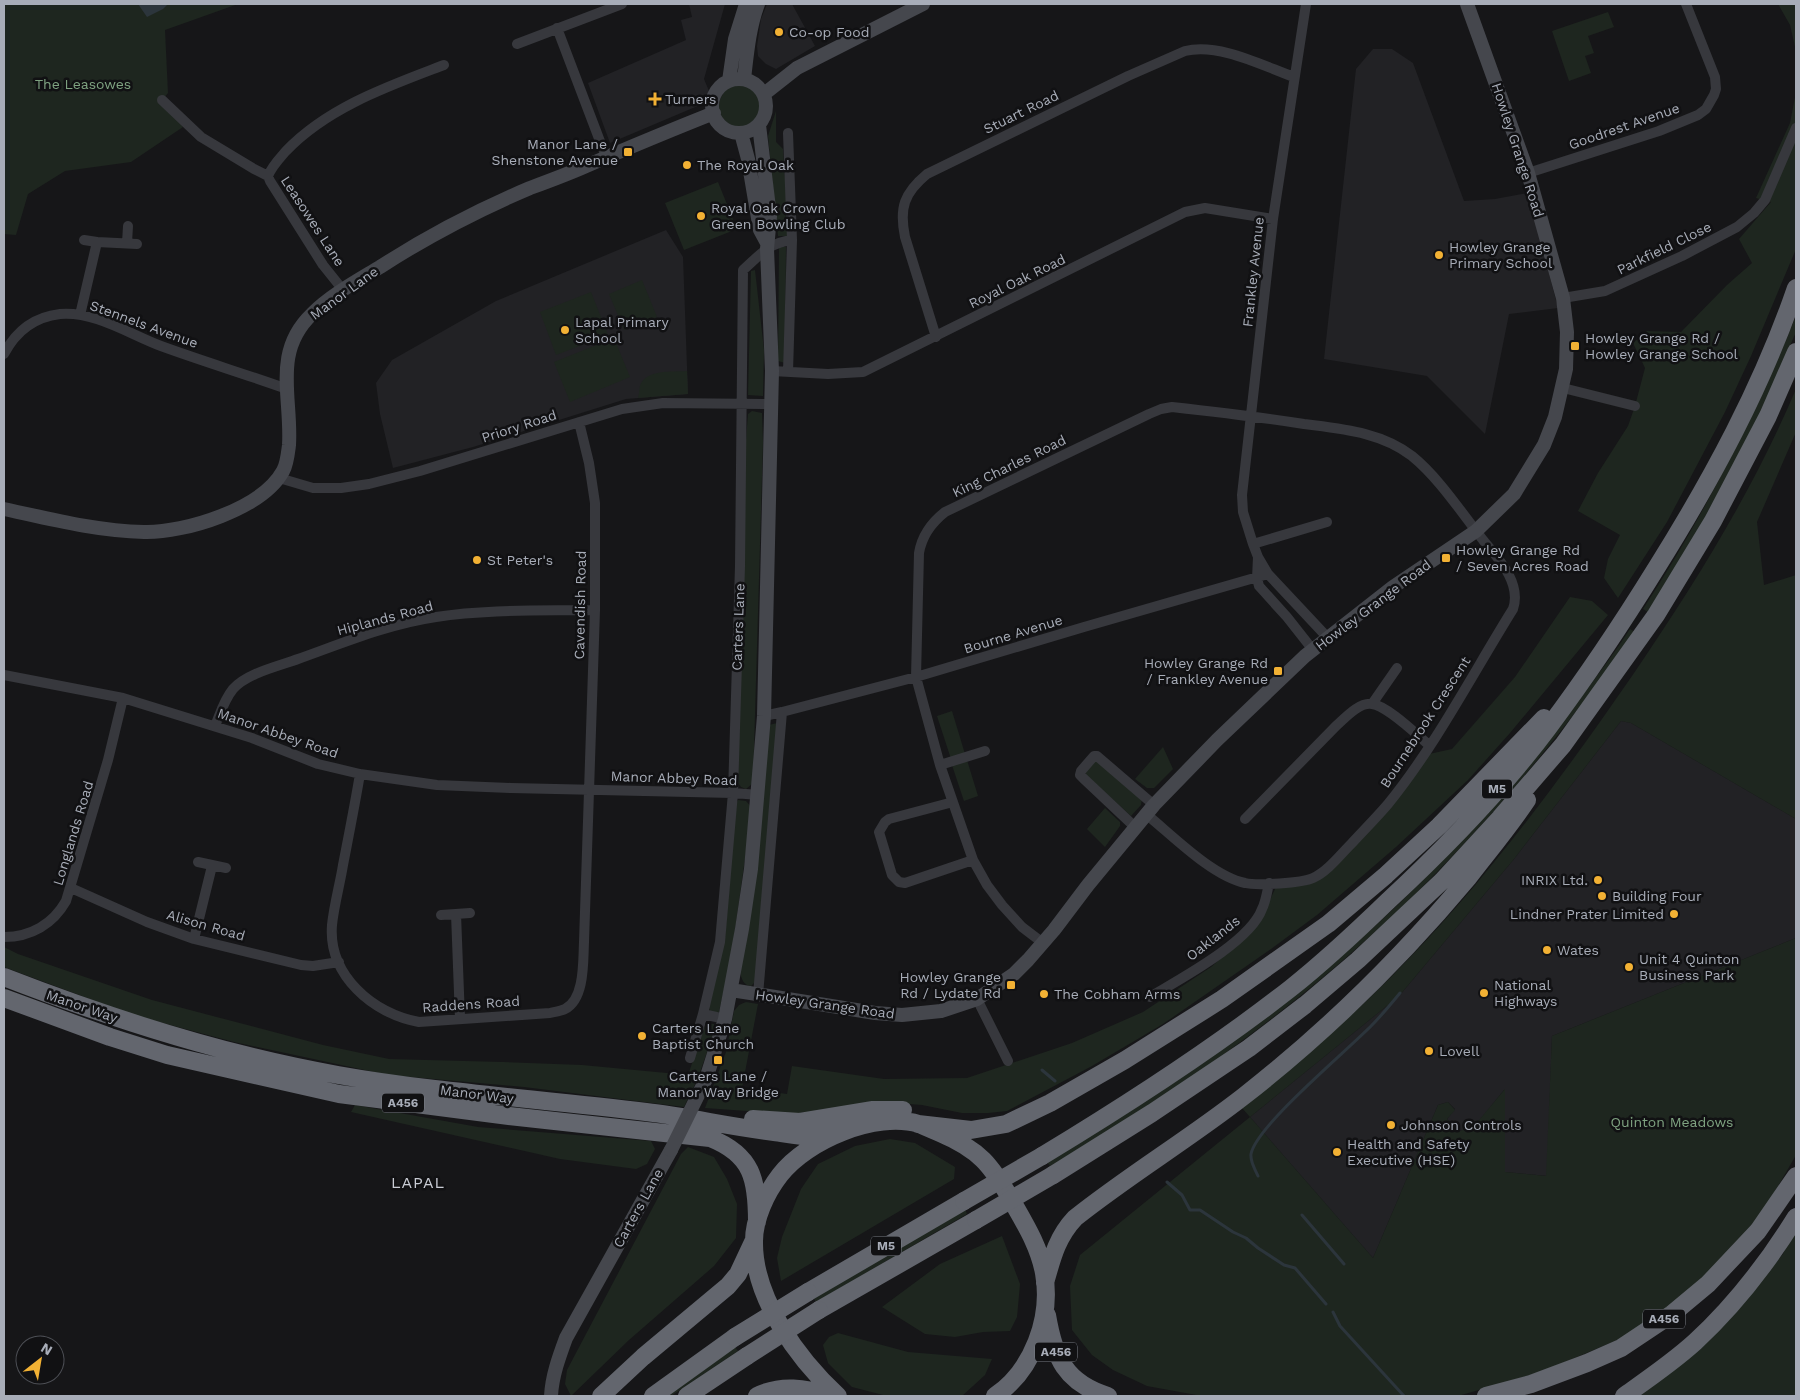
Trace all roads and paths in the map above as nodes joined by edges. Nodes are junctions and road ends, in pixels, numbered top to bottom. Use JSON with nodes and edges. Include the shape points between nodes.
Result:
{"nodes":[{"id":1,"x":622,"y":4,"type":"edge"},
{"id":2,"x":746,"y":4,"type":"edge"},
{"id":3,"x":758,"y":4,"type":"edge"},
{"id":4,"x":923,"y":4,"type":"edge"},
{"id":5,"x":1306,"y":4,"type":"edge"},
{"id":6,"x":1467,"y":4,"type":"edge"},
{"id":7,"x":1686,"y":4,"type":"edge"},
{"id":8,"x":557,"y":28,"type":"junction"},
{"id":9,"x":517,"y":44,"type":"dead end"},
{"id":10,"x":444,"y":65,"type":"dead end"},
{"id":11,"x":1294,"y":77,"type":"junction"},
{"id":12,"x":744,"y":79,"type":"junction"},
{"id":13,"x":729,"y":81,"type":"junction"},
{"id":14,"x":764,"y":94,"type":"junction"},
{"id":15,"x":162,"y":100,"type":"dead end"},
{"id":16,"x":714,"y":114,"type":"junction"},
{"id":17,"x":759,"y":125,"type":"junction"},
{"id":18,"x":1796,"y":128,"type":"edge"},
{"id":19,"x":741,"y":133,"type":"junction"},
{"id":20,"x":785,"y":138,"type":"dead end"},
{"id":21,"x":606,"y":157,"type":"junction"},
{"id":22,"x":1528,"y":173,"type":"junction"},
{"id":23,"x":268,"y":176,"type":"junction"},
{"id":24,"x":1273,"y":219,"type":"junction"},
{"id":25,"x":128,"y":226,"type":"dead end"},
{"id":26,"x":84,"y":240,"type":"dead end"},
{"id":27,"x":792,"y":240,"type":"junction"},
{"id":28,"x":98,"y":242,"type":"junction"},
{"id":29,"x":767,"y":246,"type":"junction"},
{"id":30,"x":1796,"y":288,"type":"edge"},
{"id":31,"x":342,"y":290,"type":"junction"},
{"id":32,"x":1564,"y":298,"type":"junction"},
{"id":33,"x":80,"y":315,"type":"junction"},
{"id":34,"x":936,"y":336,"type":"junction"},
{"id":35,"x":1796,"y":352,"type":"edge"},
{"id":36,"x":4,"y":354,"type":"edge"},
{"id":37,"x":772,"y":371,"type":"junction"},
{"id":38,"x":788,"y":372,"type":"junction"},
{"id":39,"x":1563,"y":388,"type":"junction"},
{"id":40,"x":287,"y":389,"type":"junction"},
{"id":41,"x":743,"y":403,"type":"junction"},
{"id":42,"x":772,"y":404,"type":"junction"},
{"id":43,"x":1635,"y":406,"type":"dead end"},
{"id":44,"x":1252,"y":415,"type":"junction"},
{"id":45,"x":580,"y":422,"type":"junction"},
{"id":46,"x":279,"y":478,"type":"junction"},
{"id":47,"x":4,"y":509,"type":"edge"},
{"id":48,"x":1327,"y":522,"type":"dead end"},
{"id":49,"x":1476,"y":531,"type":"junction"},
{"id":50,"x":1253,"y":544,"type":"junction"},
{"id":51,"x":1258,"y":557,"type":"junction"},
{"id":52,"x":1268,"y":574,"type":"junction"},
{"id":53,"x":1257,"y":578,"type":"junction"},
{"id":54,"x":595,"y":610,"type":"junction"},
{"id":55,"x":1328,"y":638,"type":"junction"},
{"id":56,"x":1313,"y":650,"type":"junction"},
{"id":57,"x":1397,"y":668,"type":"dead end"},
{"id":58,"x":1588,"y":672,"type":"junction"},
{"id":59,"x":4,"y":675,"type":"edge"},
{"id":60,"x":916,"y":677,"type":"junction"},
{"id":61,"x":123,"y":698,"type":"junction"},
{"id":62,"x":1372,"y":704,"type":"junction"},
{"id":63,"x":782,"y":712,"type":"junction"},
{"id":64,"x":764,"y":716,"type":"junction"},
{"id":65,"x":215,"y":726,"type":"junction"},
{"id":66,"x":1429,"y":745,"type":"junction"},
{"id":67,"x":1563,"y":745,"type":"junction"},
{"id":68,"x":985,"y":752,"type":"dead end"},
{"id":69,"x":940,"y":765,"type":"junction"},
{"id":70,"x":360,"y":774,"type":"junction"},
{"id":71,"x":589,"y":790,"type":"junction"},
{"id":72,"x":733,"y":793,"type":"junction"},
{"id":73,"x":759,"y":796,"type":"junction"},
{"id":74,"x":953,"y":802,"type":"junction"},
{"id":75,"x":1150,"y":809,"type":"junction"},
{"id":76,"x":1245,"y":819,"type":"dead end"},
{"id":77,"x":1135,"y":826,"type":"junction"},
{"id":78,"x":973,"y":860,"type":"junction"},
{"id":79,"x":198,"y":862,"type":"dead end"},
{"id":80,"x":212,"y":866,"type":"junction"},
{"id":81,"x":226,"y":868,"type":"dead end"},
{"id":82,"x":1269,"y":883,"type":"junction"},
{"id":83,"x":71,"y":888,"type":"junction"},
{"id":84,"x":470,"y":913,"type":"dead end"},
{"id":85,"x":441,"y":914,"type":"dead end"},
{"id":86,"x":456,"y":914,"type":"junction"},
{"id":87,"x":4,"y":937,"type":"edge"},
{"id":88,"x":194,"y":939,"type":"junction"},
{"id":89,"x":1043,"y":943,"type":"junction"},
{"id":90,"x":338,"y":962,"type":"junction"},
{"id":91,"x":4,"y":977,"type":"edge"},
{"id":92,"x":731,"y":990,"type":"junction"},
{"id":93,"x":758,"y":995,"type":"junction"},
{"id":94,"x":1150,"y":997,"type":"dead end"},
{"id":95,"x":4,"y":998,"type":"edge"},
{"id":96,"x":977,"y":999,"type":"junction"},
{"id":97,"x":704,"y":1014,"type":"junction"},
{"id":98,"x":460,"y":1019,"type":"junction"},
{"id":99,"x":725,"y":1020,"type":"junction"},
{"id":100,"x":690,"y":1058,"type":"dead end"},
{"id":101,"x":1008,"y":1060,"type":"dead end"},
{"id":102,"x":648,"y":1112,"type":"junction"},
{"id":103,"x":918,"y":1124,"type":"junction"},
{"id":104,"x":984,"y":1127,"type":"junction"},
{"id":105,"x":842,"y":1132,"type":"junction"},
{"id":106,"x":1796,"y":1176,"type":"edge"},
{"id":107,"x":1796,"y":1217,"type":"edge"},
{"id":108,"x":755,"y":1231,"type":"junction"},
{"id":109,"x":1045,"y":1283,"type":"junction"},
{"id":110,"x":1046,"y":1308,"type":"junction"},
{"id":111,"x":551,"y":1396,"type":"edge"},
{"id":112,"x":601,"y":1396,"type":"edge"},
{"id":113,"x":653,"y":1396,"type":"edge"},
{"id":114,"x":687,"y":1396,"type":"edge"},
{"id":115,"x":757,"y":1396,"type":"edge"},
{"id":116,"x":830,"y":1396,"type":"edge"},
{"id":117,"x":838,"y":1396,"type":"edge"},
{"id":118,"x":995,"y":1396,"type":"edge"},
{"id":119,"x":1108,"y":1396,"type":"edge"},
{"id":120,"x":1486,"y":1396,"type":"edge"},
{"id":121,"x":1624,"y":1396,"type":"edge"}],
"edges":[{"from":1,"to":8,"type":"street"},
{"from":2,"to":13,"type":"street","via":[[735,39]]},
{"from":3,"to":12,"type":"street","via":[[748,42]]},
{"from":4,"to":14,"type":"street","via":[[797,68]]},
{"from":5,"to":11,"type":"street","name":"Frankley Avenue"},
{"from":6,"to":22,"type":"street","name":"Howley Grange Road"},
{"from":7,"to":22,"type":"street","name":"Goodrest Avenue","via":[[1715,77],[1716,88],[1706,109],[1659,131]]},
{"from":8,"to":9,"type":"street"},
{"from":8,"to":21,"type":"street"},
{"from":10,"to":23,"type":"street","via":[[331,114],[293,143]]},
{"from":11,"to":24,"type":"street","name":"Frankley Avenue"},
{"from":11,"to":34,"type":"street","name":"Stuart Road","via":[[1220,51],[1184,51],[927,174],[908,196],[902,224]]},
{"from":12,"to":13,"type":"street"},
{"from":12,"to":14,"type":"street","via":[[754,83]]},
{"from":13,"to":16,"type":"street","via":[[715,94],[712,102]]},
{"from":14,"to":17,"type":"street","via":[[766,110]]},
{"from":15,"to":23,"type":"street","name":"Leasowes Lane","via":[[200,137]]},
{"from":16,"to":19,"type":"street","via":[[724,128]]},
{"from":16,"to":21,"type":"street","name":"Manor Lane"},
{"from":17,"to":19,"type":"street"},
{"from":17,"to":29,"type":"street","name":"Carters Lane","via":[[770,216]]},
{"from":18,"to":32,"type":"street","name":"Parkfield Close","via":[[1765,200],[1737,227],[1605,291]]},
{"from":19,"to":29,"type":"street","name":"Carters Lane","via":[[760,230]]},
{"from":20,"to":27,"type":"street"},
{"from":21,"to":31,"type":"street","name":"Manor Lane","via":[[458,222]]},
{"from":22,"to":32,"type":"street","name":"Howley Grange Road"},
{"from":23,"to":31,"type":"street","name":"Leasowes Lane"},
{"from":24,"to":34,"type":"street","name":"Royal Oak Road","via":[[1205,208],[1185,212]]},
{"from":24,"to":44,"type":"street","name":"Frankley Avenue"},
{"from":25,"to":28,"type":"street","via":[[132,244]]},
{"from":26,"to":28,"type":"street"},
{"from":27,"to":29,"type":"street"},
{"from":27,"to":38,"type":"street"},
{"from":28,"to":33,"type":"street"},
{"from":29,"to":37,"type":"street","name":"Carters Lane"},
{"from":29,"to":41,"type":"street","name":"Carters Lane","via":[[744,270]]},
{"from":30,"to":58,"type":"highway","number":"M5","via":[[1744,415],[1697,502]]},
{"from":31,"to":40,"type":"street","name":"Manor Lane","via":[[311,314],[292,340]]},
{"from":32,"to":39,"type":"street","name":"Howley Grange Road","via":[[1567,354]]},
{"from":33,"to":36,"type":"street","name":"Stennels Avenue","via":[[61,314],[34,320],[10,342]]},
{"from":33,"to":40,"type":"street","name":"Stennels Avenue"},
{"from":34,"to":38,"type":"street","name":"Royal Oak Road","via":[[863,372]]},
{"from":35,"to":67,"type":"highway","number":"M5","via":[[1768,416],[1713,521],[1656,615]]},
{"from":37,"to":38,"type":"street","name":"Royal Oak Road"},
{"from":37,"to":42,"type":"street","name":"Carters Lane"},
{"from":39,"to":43,"type":"street"},
{"from":39,"to":49,"type":"street","name":"Howley Grange Road","via":[[1544,445],[1525,479],[1504,505]]},
{"from":40,"to":46,"type":"street","name":"Manor Lane","via":[[289,444],[286,464]]},
{"from":41,"to":42,"type":"street","name":"Priory Road"},
{"from":41,"to":45,"type":"street","name":"Priory Road","via":[[662,403]]},
{"from":41,"to":72,"type":"street","name":"Carters Lane"},
{"from":42,"to":64,"type":"street","name":"Carters Lane"},
{"from":44,"to":49,"type":"street","name":"King Charles Road","via":[[1367,433],[1388,442],[1426,469]]},
{"from":44,"to":50,"type":"street","name":"Frankley Avenue","via":[[1242,494],[1243,512]]},
{"from":44,"to":60,"type":"street","name":"King Charles Road","via":[[1172,407],[1161,409],[946,512],[923,539],[919,553]]},
{"from":45,"to":46,"type":"street","name":"Priory Road","via":[[369,484],[314,488]]},
{"from":45,"to":54,"type":"street","name":"Cavendish Road","via":[[595,503]]},
{"from":46,"to":47,"type":"street","name":"Manor Lane","via":[[244,506],[198,523],[165,530],[108,529]]},
{"from":48,"to":50,"type":"street"},
{"from":49,"to":55,"type":"street","name":"Howley Grange Road","via":[[1393,587]]},
{"from":49,"to":66,"type":"street","name":"Bournebrook Crescent","via":[[1512,580],[1516,601]]},
{"from":50,"to":51,"type":"street","name":"Frankley Avenue"},
{"from":51,"to":52,"type":"street","name":"Frankley Avenue"},
{"from":51,"to":53,"type":"street","name":"Frankley Avenue"},
{"from":52,"to":53,"type":"street","name":"Bourne Avenue"},
{"from":52,"to":55,"type":"street","name":"Frankley Avenue"},
{"from":53,"to":56,"type":"street","via":[[1259,586]]},
{"from":53,"to":60,"type":"street","name":"Bourne Avenue"},
{"from":54,"to":65,"type":"street","name":"Hiplands Road","via":[[476,612],[434,617],[369,634],[260,672],[241,683],[233,689]]},
{"from":54,"to":71,"type":"street","name":"Cavendish Road"},
{"from":55,"to":56,"type":"street","name":"Howley Grange Road"},
{"from":56,"to":75,"type":"street","name":"Howley Grange Road","via":[[1217,740]]},
{"from":57,"to":62,"type":"street"},
{"from":58,"to":104,"type":"highway","via":[[1439,826],[1328,924],[1222,999],[1125,1060],[1024,1116],[1006,1124]]},
{"from":58,"to":113,"type":"highway","number":"M5","bridge":true,"via":[[1510,775],[1430,862],[1292,987],[1141,1096],[808,1292],[735,1337]]},
{"from":59,"to":61,"type":"street","name":"Manor Abbey Road"},
{"from":60,"to":63,"type":"street","name":"Bourne Avenue"},
{"from":60,"to":69,"type":"street","name":"King Charles Road"},
{"from":61,"to":65,"type":"street","name":"Manor Abbey Road"},
{"from":61,"to":83,"type":"street","name":"Longlands Road"},
{"from":62,"to":66,"type":"street","via":[[1402,721]]},
{"from":62,"to":76,"type":"street","via":[[1349,714]]},
{"from":63,"to":64,"type":"street","name":"Bourne Avenue"},
{"from":63,"to":93,"type":"street"},
{"from":64,"to":73,"type":"street","name":"Carters Lane"},
{"from":65,"to":70,"type":"street","name":"Manor Abbey Road","via":[[318,764]]},
{"from":66,"to":82,"type":"street","name":"Bournebrook Crescent","via":[[1388,804],[1330,865],[1306,881]]},
{"from":67,"to":109,"type":"highway","via":[[1497,842],[1396,958],[1320,1032],[1244,1096],[1075,1218],[1054,1250]]},
{"from":67,"to":114,"type":"highway","number":"M5","bridge":true,"via":[[1442,881],[1313,999],[1249,1048],[1053,1175],[819,1310]]},
{"from":68,"to":69,"type":"street"},
{"from":69,"to":74,"type":"street","name":"King Charles Road"},
{"from":70,"to":71,"type":"street","name":"Manor Abbey Road","via":[[437,785]]},
{"from":70,"to":90,"type":"street","name":"Raddens Road","via":[[332,926]]},
{"from":71,"to":72,"type":"street","name":"Manor Abbey Road"},
{"from":71,"to":98,"type":"street","name":"Raddens Road","via":[[582,980],[573,1003],[565,1010],[550,1013]]},
{"from":72,"to":73,"type":"street","name":"Manor Abbey Road"},
{"from":72,"to":97,"type":"street","name":"Carters Lane","via":[[720,942]]},
{"from":73,"to":92,"type":"street","name":"Carters Lane","via":[[751,869]]},
{"from":74,"to":78,"type":"street","name":"King Charles Road"},
{"from":74,"to":78,"type":"street","via":[[884,822],[879,832],[892,875],[905,883]]},
{"from":75,"to":77,"type":"street","name":"Howley Grange Road"},
{"from":75,"to":77,"type":"street","via":[[1098,756],[1094,756],[1080,774]]},
{"from":75,"to":82,"type":"street","name":"Bournebrook Crescent","via":[[1208,865],[1245,883]]},
{"from":77,"to":89,"type":"street","name":"Howley Grange Road"},
{"from":78,"to":89,"type":"street","name":"King Charles Road","via":[[1002,905]]},
{"from":79,"to":80,"type":"street"},
{"from":80,"to":81,"type":"street"},
{"from":80,"to":88,"type":"street"},
{"from":82,"to":94,"type":"street","name":"Oaklands","via":[[1262,910],[1254,923],[1212,960]]},
{"from":83,"to":87,"type":"street","name":"Longlands Road","via":[[61,909],[45,925],[25,934]]},
{"from":83,"to":88,"type":"street","name":"Alison Road"},
{"from":84,"to":86,"type":"street"},
{"from":85,"to":86,"type":"street"},
{"from":86,"to":98,"type":"street"},
{"from":88,"to":90,"type":"street","name":"Alison Road","via":[[313,966]]},
{"from":89,"to":96,"type":"street","name":"Howley Grange Road","via":[[1014,974]]},
{"from":90,"to":98,"type":"street","name":"Raddens Road","via":[[356,989],[372,1002],[407,1020]]},
{"from":91,"to":102,"type":"highway","name":"Manor Way","number":"A456","via":[[174,1037],[337,1075]]},
{"from":92,"to":93,"type":"street","name":"Howley Grange Road"},
{"from":92,"to":99,"type":"street","name":"Carters Lane"},
{"from":93,"to":96,"type":"street","name":"Howley Grange Road","via":[[875,1014],[902,1015],[940,1011]]},
{"from":95,"to":108,"type":"highway","name":"Manor Way","number":"A456","via":[[167,1055],[339,1094],[710,1138],[730,1148],[746,1163],[754,1178],[757,1195]]},
{"from":96,"to":101,"type":"street"},
{"from":97,"to":99,"type":"street"},
{"from":97,"to":100,"type":"street","name":"Carters Lane"},
{"from":99,"to":111,"type":"street","name":"Carters Lane","bridge":true,"via":[[706,1079],[671,1150],[570,1330],[559,1357]]},
{"from":102,"to":104,"type":"highway","via":[[800,1122],[888,1109],[909,1110]]},
{"from":102,"to":105,"type":"highway","name":"Manor Way","number":"A456","via":[[803,1136]]},
{"from":103,"to":104,"type":"highway","via":[[961,1130]]},
{"from":103,"to":105,"type":"highway","via":[[880,1122]]},
{"from":103,"to":109,"type":"highway","via":[[969,1146],[987,1162],[1034,1241]]},
{"from":105,"to":108,"type":"highway","via":[[799,1157],[781,1174],[771,1188]]},
{"from":106,"to":120,"type":"highway","number":"A456","via":[[1758,1231],[1708,1284],[1672,1314],[1612,1352],[1531,1384]]},
{"from":107,"to":121,"type":"highway","number":"A456","via":[[1778,1247],[1708,1329],[1652,1377]]},
{"from":108,"to":112,"type":"highway","via":[[738,1274],[728,1286]]},
{"from":108,"to":117,"type":"highway","name":"Manor Way","via":[[754,1258],[763,1292],[800,1356]]},
{"from":109,"to":110,"type":"highway"},
{"from":110,"to":118,"type":"highway","via":[[1028,1358],[1010,1384]]},
{"from":110,"to":119,"type":"highway","number":"A456","via":[[1051,1341],[1062,1366],[1076,1381]]},
{"from":115,"to":116,"type":"highway","via":[[767,1391],[799,1388]]}]}
